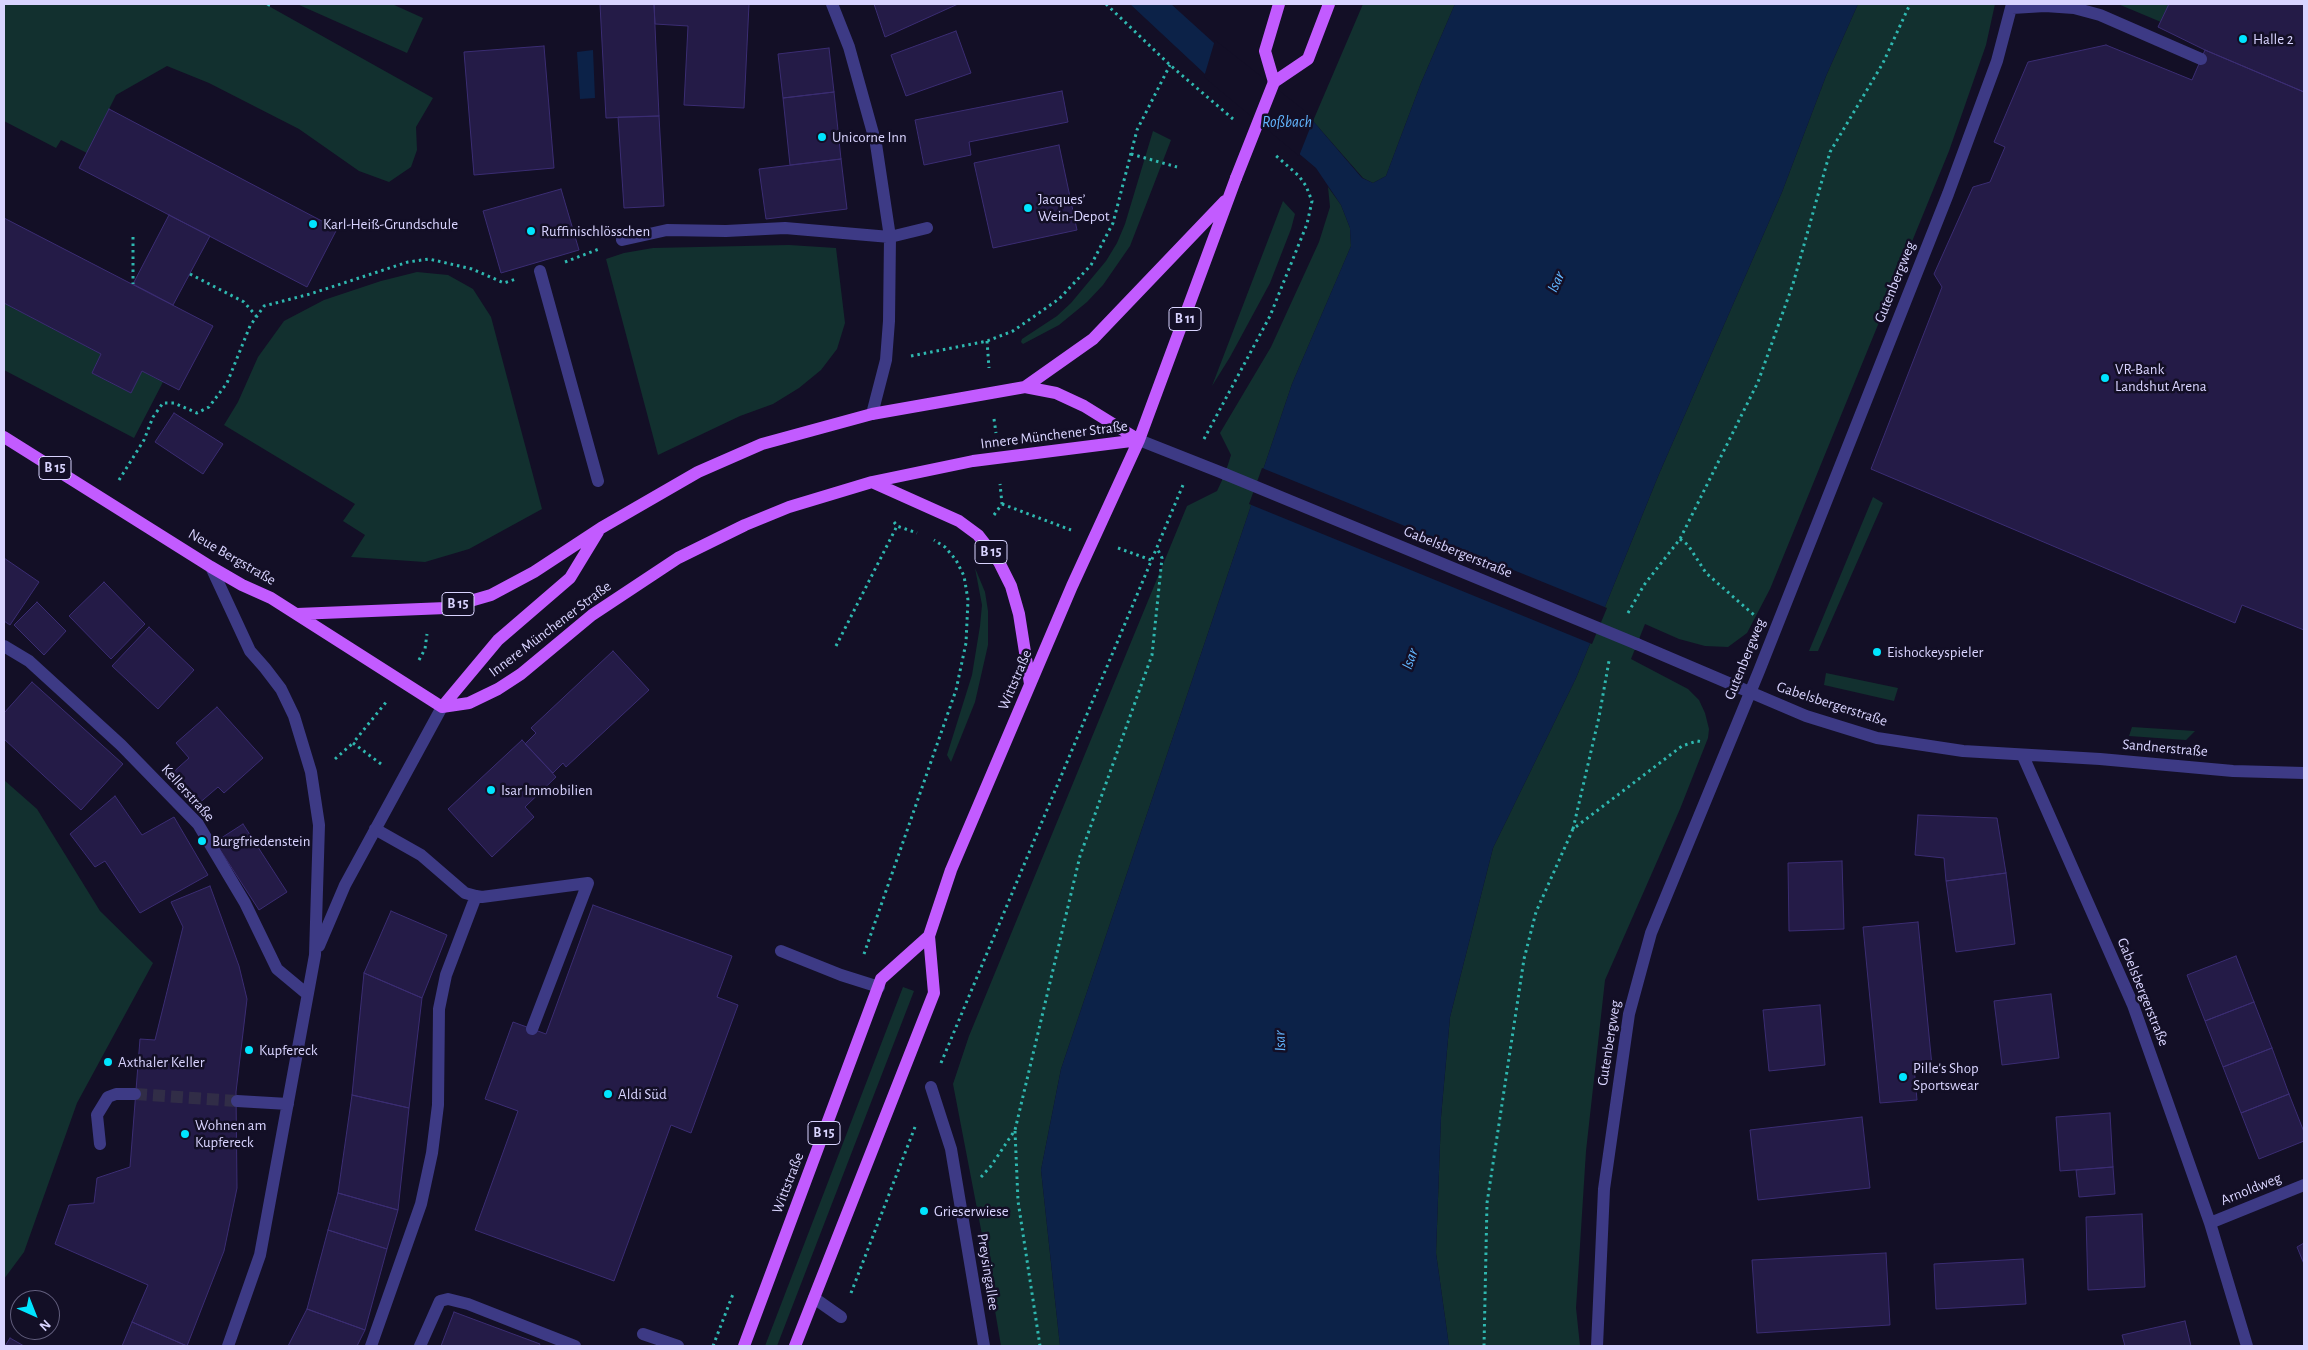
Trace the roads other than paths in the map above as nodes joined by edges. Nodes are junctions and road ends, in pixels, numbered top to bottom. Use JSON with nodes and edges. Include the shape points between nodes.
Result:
{"nodes":[{"id":1,"x":832,"y":4,"type":"edge"},
{"id":2,"x":1279,"y":4,"type":"edge"},
{"id":3,"x":1329,"y":4,"type":"edge"},
{"id":4,"x":2012,"y":6,"type":"edge"},
{"id":5,"x":2201,"y":59,"type":"dead end"},
{"id":6,"x":1274,"y":82,"type":"junction"},
{"id":7,"x":1229,"y":197,"type":"junction"},
{"id":8,"x":927,"y":228,"type":"dead end"},
{"id":9,"x":890,"y":238,"type":"junction"},
{"id":10,"x":622,"y":240,"type":"road end"},
{"id":11,"x":540,"y":271,"type":"road end"},
{"id":12,"x":1025,"y":387,"type":"junction"},
{"id":13,"x":872,"y":414,"type":"junction"},
{"id":14,"x":4,"y":437,"type":"edge"},
{"id":15,"x":1139,"y":440,"type":"junction"},
{"id":16,"x":598,"y":481,"type":"dead end"},
{"id":17,"x":872,"y":482,"type":"junction"},
{"id":18,"x":601,"y":528,"type":"junction"},
{"id":19,"x":211,"y":566,"type":"junction"},
{"id":20,"x":297,"y":614,"type":"junction"},
{"id":21,"x":4,"y":646,"type":"edge"},
{"id":22,"x":1030,"y":685,"type":"junction"},
{"id":23,"x":1750,"y":692,"type":"junction"},
{"id":24,"x":442,"y":707,"type":"junction"},
{"id":25,"x":2023,"y":756,"type":"junction"},
{"id":26,"x":2304,"y":773,"type":"edge"},
{"id":27,"x":375,"y":829,"type":"junction"},
{"id":28,"x":476,"y":896,"type":"junction"},
{"id":29,"x":929,"y":936,"type":"junction"},
{"id":30,"x":781,"y":951,"type":"dead end"},
{"id":31,"x":315,"y":955,"type":"junction"},
{"id":32,"x":879,"y":987,"type":"junction"},
{"id":33,"x":307,"y":994,"type":"junction"},
{"id":34,"x":532,"y":1029,"type":"dead end"},
{"id":35,"x":931,"y":1087,"type":"road end"},
{"id":36,"x":135,"y":1094,"type":"tunnel mouth"},
{"id":37,"x":237,"y":1100,"type":"tunnel mouth"},
{"id":38,"x":288,"y":1104,"type":"junction"},
{"id":39,"x":100,"y":1144,"type":"dead end"},
{"id":40,"x":2304,"y":1185,"type":"edge"},
{"id":41,"x":2210,"y":1222,"type":"junction"},
{"id":42,"x":814,"y":1298,"type":"junction"},
{"id":43,"x":841,"y":1317,"type":"road end"},
{"id":44,"x":643,"y":1334,"type":"dead end"},
{"id":45,"x":228,"y":1346,"type":"edge"},
{"id":46,"x":371,"y":1346,"type":"edge"},
{"id":47,"x":420,"y":1346,"type":"edge"},
{"id":48,"x":575,"y":1346,"type":"edge"},
{"id":49,"x":678,"y":1346,"type":"edge"},
{"id":50,"x":744,"y":1346,"type":"edge"},
{"id":51,"x":795,"y":1346,"type":"edge"},
{"id":52,"x":984,"y":1346,"type":"edge"},
{"id":53,"x":1596,"y":1346,"type":"edge"},
{"id":54,"x":2247,"y":1346,"type":"edge"}],
"edges":[{"from":1,"to":9,"type":"street","via":[[849,47],[876,144]]},
{"from":2,"to":6,"type":"main road","via":[[1265,51]]},
{"from":3,"to":6,"type":"main road","via":[[1308,58]]},
{"from":4,"to":5,"type":"street","via":[[2074,8],[2100,14]]},
{"from":4,"to":23,"type":"street","name":"Gutenbergweg","via":[[1998,62],[1948,194]]},
{"from":6,"to":7,"type":"main road","number":"B 11","bridge":true},
{"from":7,"to":12,"type":"main road","via":[[1093,340]]},
{"from":7,"to":15,"type":"main road","number":"B 11"},
{"from":8,"to":9,"type":"street"},
{"from":9,"to":10,"type":"street","via":[[785,228],[667,230]]},
{"from":9,"to":13,"type":"street","via":[[886,360]]},
{"from":11,"to":16,"type":"street"},
{"from":12,"to":13,"type":"main road","name":"Innere Münchener Straße","number":"B 15"},
{"from":12,"to":15,"type":"main road","name":"Innere Münchener Straße","number":"B 15","via":[[1056,393],[1084,406]]},
{"from":13,"to":18,"type":"main road","name":"Innere Münchener Straße","number":"B 15","via":[[762,444],[698,472]]},
{"from":14,"to":19,"type":"main road","name":"Neue Bergstraße","number":"B 15"},
{"from":15,"to":17,"type":"main road","name":"Innere Münchener Straße","via":[[973,461]]},
{"from":15,"to":22,"type":"main road","name":"Wittstraße","number":"B 11"},
{"from":15,"to":23,"type":"street","name":"Gabelsbergerstraße","bridge":true},
{"from":17,"to":22,"type":"main road","number":"B 15","via":[[959,521],[978,535],[999,562],[1011,586],[1019,614]]},
{"from":17,"to":24,"type":"main road","name":"Innere Münchener Straße","via":[[744,525],[678,558],[592,615],[498,689],[469,703]]},
{"from":18,"to":20,"type":"main road","name":"Innere Münchener Straße","number":"B 15","via":[[534,572],[491,595],[446,608]]},
{"from":18,"to":24,"type":"main road","via":[[570,578],[498,640]]},
{"from":19,"to":20,"type":"main road","name":"Neue Bergstraße","number":"B 15"},
{"from":19,"to":31,"type":"street","via":[[250,651],[288,701],[311,772],[319,825]]},
{"from":20,"to":24,"type":"main road","name":"Neue Bergstraße","number":"B 15"},
{"from":21,"to":33,"type":"street","name":"Kellerstraße","via":[[29,661],[121,745],[198,824],[245,903],[277,969]]},
{"from":22,"to":29,"type":"main road","name":"Wittstraße","number":"B 15","via":[[951,870]]},
{"from":23,"to":25,"type":"street","name":"Gabelsbergerstraße","via":[[1806,716],[1877,738]]},
{"from":23,"to":53,"type":"street","name":"Gutenbergweg","via":[[1651,933],[1628,1014],[1604,1189]]},
{"from":24,"to":27,"type":"street"},
{"from":25,"to":26,"type":"street","name":"Sandnerstraße"},
{"from":25,"to":41,"type":"street","name":"Gabelsbergerstraße","via":[[2133,1005]]},
{"from":27,"to":28,"type":"street","via":[[421,855],[465,893]]},
{"from":27,"to":31,"type":"street","via":[[345,885]]},
{"from":28,"to":34,"type":"street","via":[[588,883]]},
{"from":28,"to":46,"type":"street","via":[[446,975],[439,1009],[438,1105],[421,1204]]},
{"from":29,"to":32,"type":"main road","name":"Wittstraße","number":"B 15","via":[[882,979]]},
{"from":29,"to":42,"type":"main road","name":"Wittstraße","number":"B 15","via":[[934,993]]},
{"from":30,"to":32,"type":"street"},
{"from":31,"to":33,"type":"street"},
{"from":32,"to":50,"type":"main road","name":"Wittstraße","number":"B 15"},
{"from":33,"to":38,"type":"street"},
{"from":35,"to":52,"type":"street","name":"Preysingallee","via":[[951,1149]]},
{"from":36,"to":39,"type":"street","via":[[108,1097],[97,1115]]},
{"from":37,"to":38,"type":"street"},
{"from":38,"to":45,"type":"street","via":[[260,1255]]},
{"from":40,"to":41,"type":"street","name":"Arnoldweg"},
{"from":41,"to":54,"type":"street","name":"Gabelsbergerstraße"},
{"from":42,"to":43,"type":"street"},
{"from":42,"to":51,"type":"main road","name":"Wittstraße","number":"B 15"},
{"from":44,"to":49,"type":"street"},
{"from":47,"to":48,"type":"street","via":[[440,1301],[448,1298]]}]}
